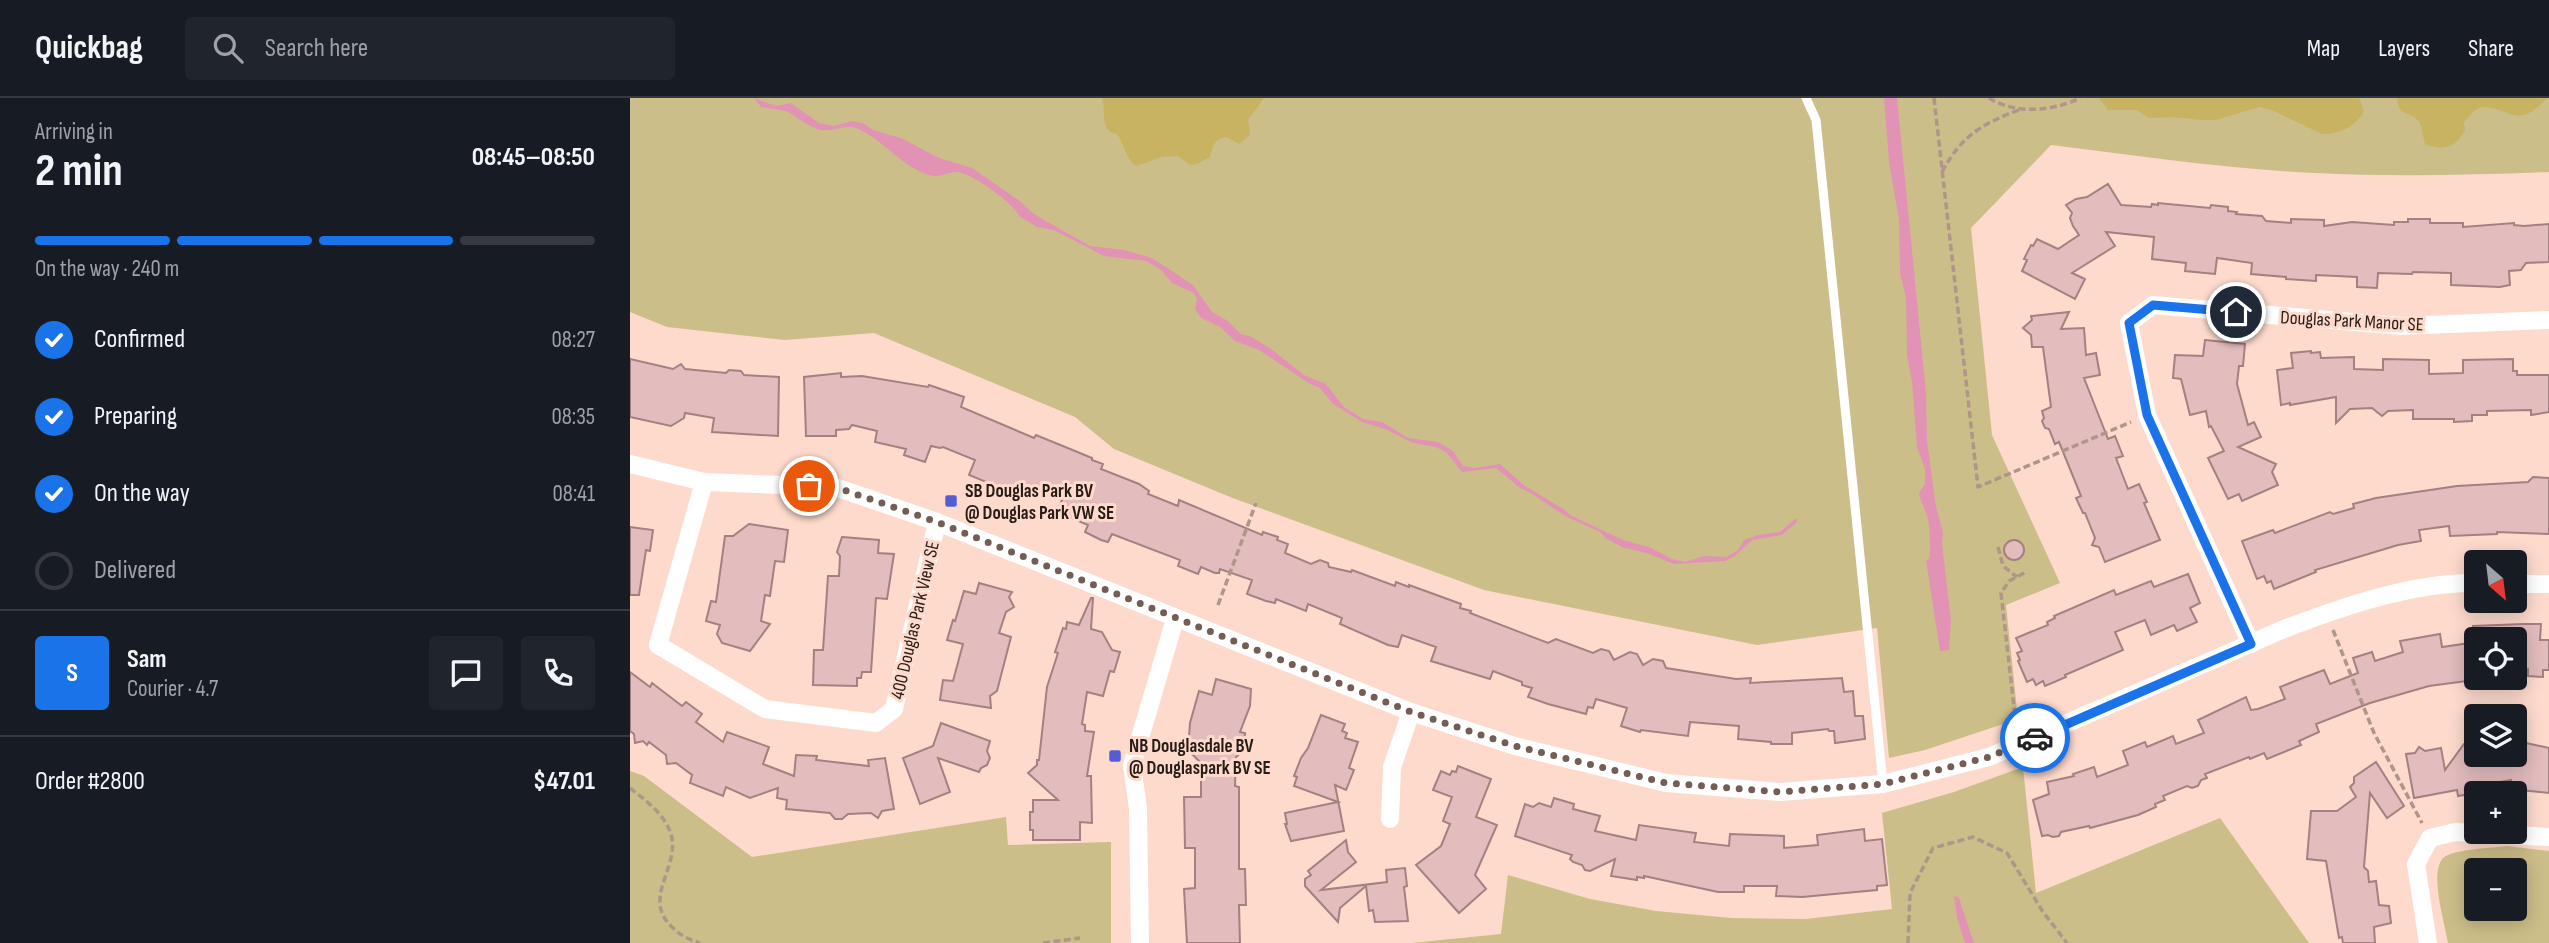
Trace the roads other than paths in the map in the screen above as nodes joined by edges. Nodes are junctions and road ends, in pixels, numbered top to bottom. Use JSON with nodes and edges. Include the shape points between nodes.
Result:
{"nodes":[{"id":1,"x":1806,"y":98,"type":"edge"},
{"id":2,"x":2549,"y":320,"type":"edge"},
{"id":3,"x":630,"y":464,"type":"edge"},
{"id":4,"x":704,"y":482,"type":"junction"},
{"id":5,"x":937,"y":522,"type":"junction"},
{"id":6,"x":2464,"y":583,"type":"edge"},
{"id":7,"x":2527,"y":584,"type":"edge"},
{"id":8,"x":2549,"y":584,"type":"edge"},
{"id":9,"x":1175,"y":619,"type":"junction"},
{"id":10,"x":2251,"y":644,"type":"junction"},
{"id":11,"x":1411,"y":712,"type":"junction"},
{"id":12,"x":1883,"y":784,"type":"junction"},
{"id":13,"x":1390,"y":820,"type":"dead end"},
{"id":14,"x":2549,"y":837,"type":"edge"},
{"id":15,"x":1140,"y":943,"type":"edge"},
{"id":16,"x":2428,"y":943,"type":"edge"}],
"edges":[{"from":1,"to":12,"type":"lane","via":[[1816,120]]},
{"from":2,"to":10,"type":"street","name":"Douglas Park Manor SE","via":[[2401,326],[2153,305],[2129,323],[2147,415]]},
{"from":3,"to":4,"type":"street"},
{"from":4,"to":5,"type":"street","via":[[835,487]]},
{"from":4,"to":5,"type":"street","name":"400 Douglas Park View SE","via":[[658,645],[765,709],[876,723],[894,709]]},
{"from":5,"to":9,"type":"street"},
{"from":6,"to":10,"type":"street","via":[[2391,594],[2326,613]]},
{"from":7,"to":8,"type":"street"},
{"from":9,"to":11,"type":"street"},
{"from":9,"to":15,"type":"street","via":[[1132,765],[1138,809]]},
{"from":10,"to":12,"type":"street","via":[[1989,757]]},
{"from":11,"to":12,"type":"street","via":[[1515,746],[1666,783],[1780,792]]},
{"from":11,"to":13,"type":"street","via":[[1392,767]]},
{"from":14,"to":16,"type":"street","via":[[2455,832],[2430,838],[2416,864]]}]}
